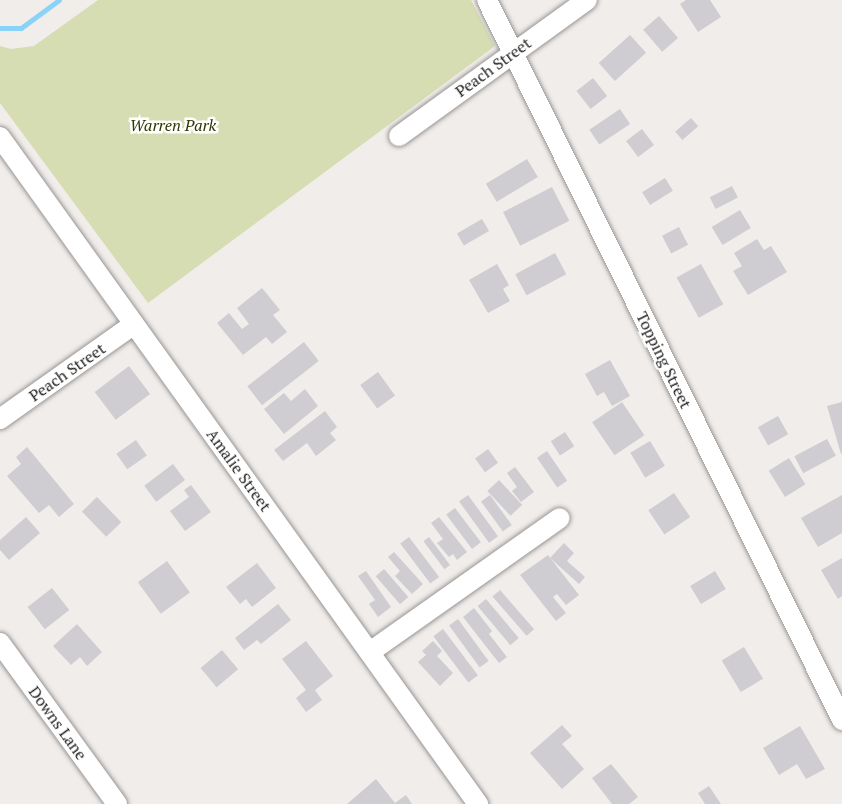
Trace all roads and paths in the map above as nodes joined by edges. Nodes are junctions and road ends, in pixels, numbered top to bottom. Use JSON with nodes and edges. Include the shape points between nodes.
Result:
{"nodes":[{"id":1,"x":487,"y":0,"type":"edge"},
{"id":2,"x":587,"y":0,"type":"edge"},
{"id":3,"x":512,"y":52,"type":"junction"},
{"id":4,"x":399,"y":136,"type":"dead end"},
{"id":5,"x":0,"y":137,"type":"edge"},
{"id":6,"x":134,"y":324,"type":"junction"},
{"id":7,"x":0,"y":419,"type":"edge"},
{"id":8,"x":560,"y":518,"type":"dead end"},
{"id":9,"x":0,"y":643,"type":"edge"},
{"id":10,"x":370,"y":652,"type":"junction"},
{"id":11,"x":842,"y":720,"type":"edge"},
{"id":12,"x":117,"y":804,"type":"edge"},
{"id":13,"x":478,"y":804,"type":"edge"}],
"edges":[{"from":1,"to":3,"type":"street","name":"Topping Street"},
{"from":2,"to":3,"type":"street","name":"Peach Street"},
{"from":3,"to":4,"type":"street","name":"Peach Street"},
{"from":3,"to":11,"type":"street","name":"Topping Street"},
{"from":5,"to":6,"type":"street","name":"Amalie Street"},
{"from":6,"to":7,"type":"street","name":"Peach Street"},
{"from":6,"to":10,"type":"street","name":"Amalie Street"},
{"from":8,"to":10,"type":"street"},
{"from":9,"to":12,"type":"street","name":"Downs Lane"},
{"from":10,"to":13,"type":"street","name":"Amalie Street"}]}
